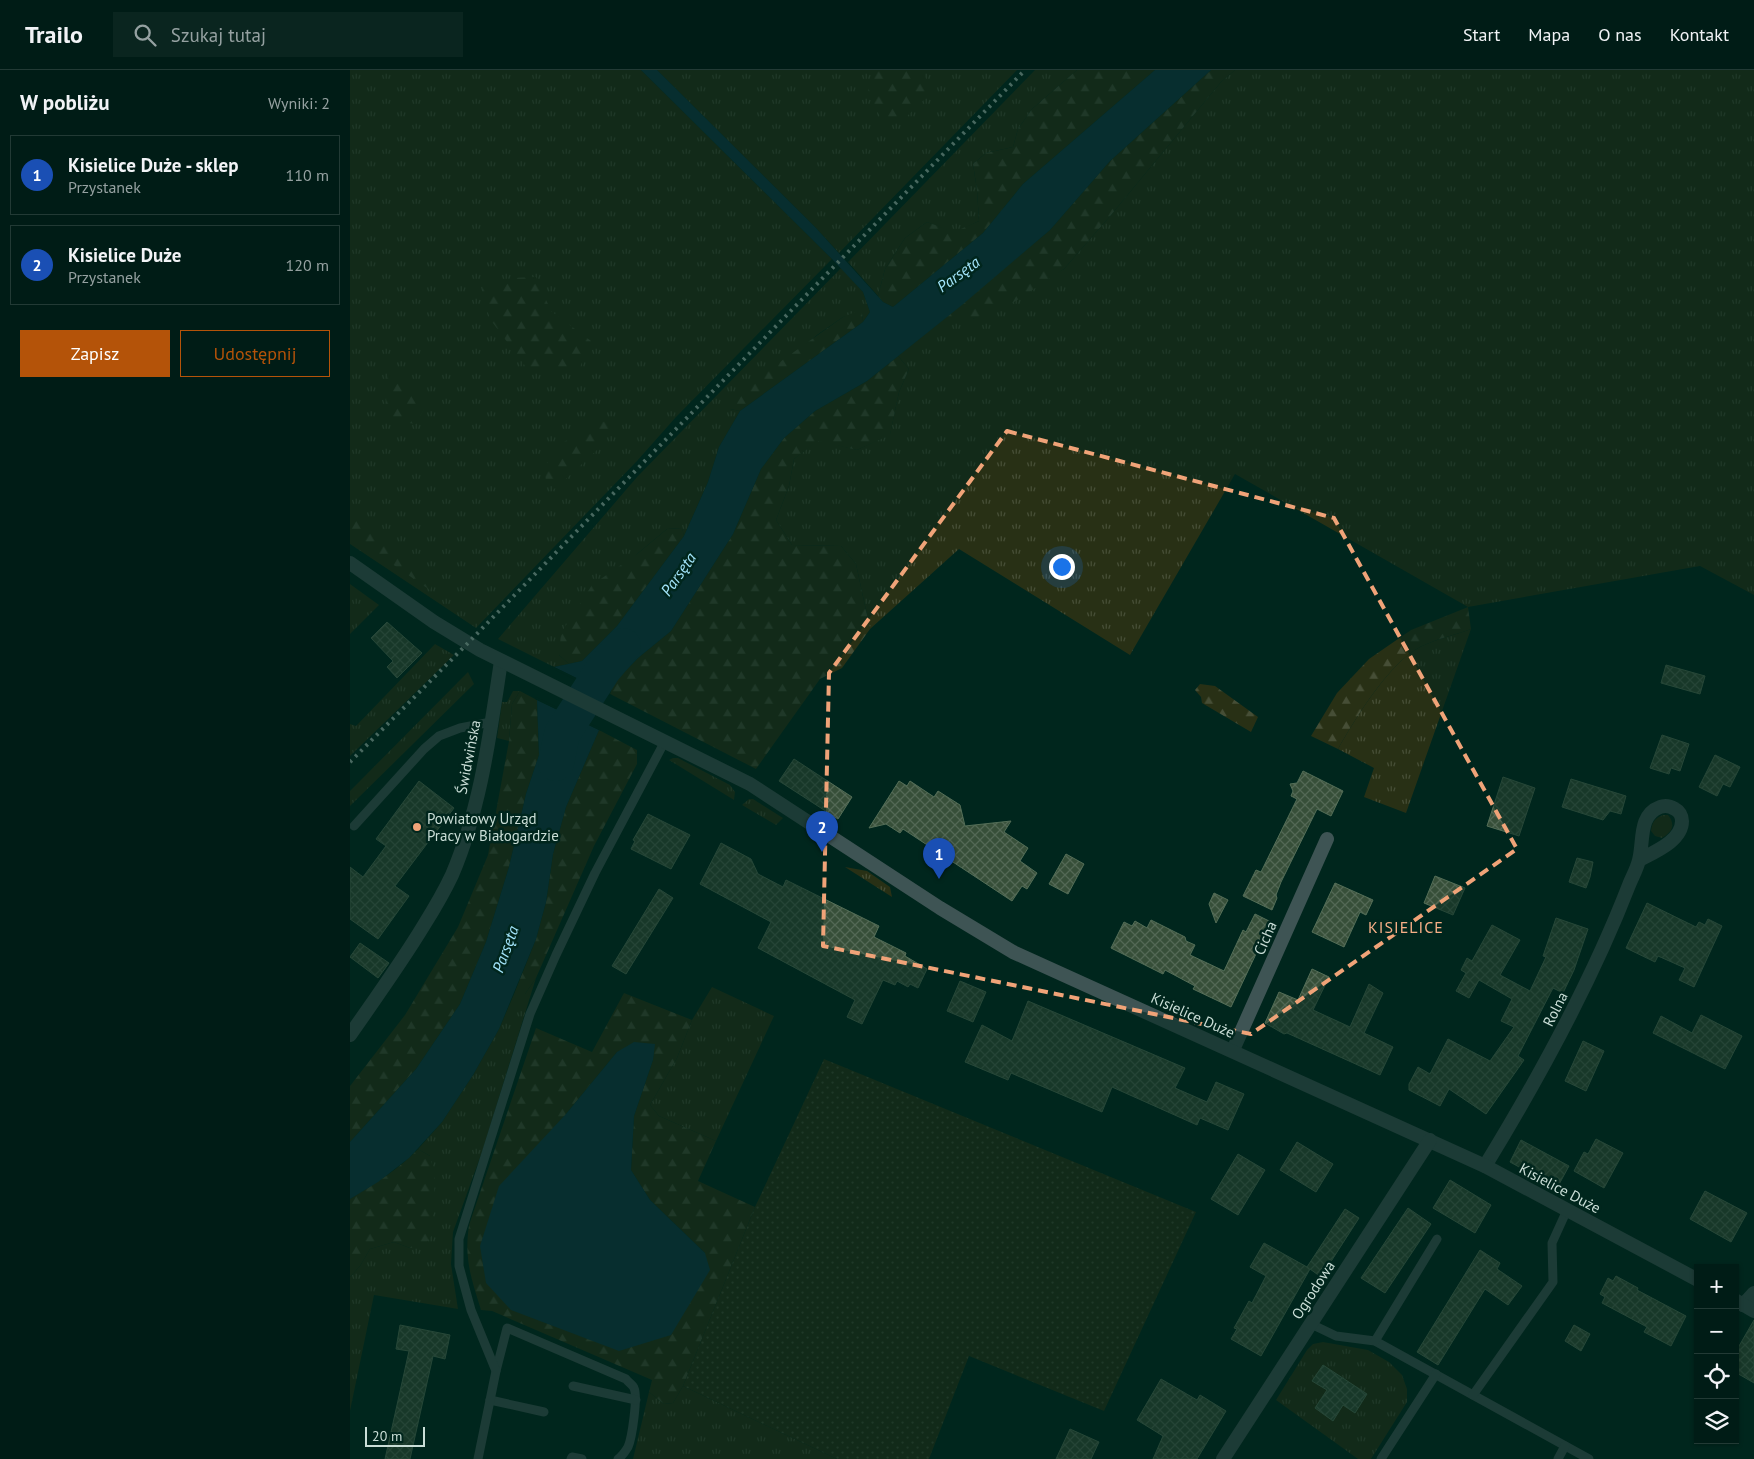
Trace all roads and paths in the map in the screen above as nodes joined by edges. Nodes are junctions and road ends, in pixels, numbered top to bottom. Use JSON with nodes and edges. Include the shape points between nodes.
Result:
{"nodes":[{"id":1,"x":350,"y":563,"type":"edge"},
{"id":2,"x":501,"y":661,"type":"junction"},
{"id":3,"x":491,"y":722,"type":"junction"},
{"id":4,"x":665,"y":741,"type":"junction"},
{"id":5,"x":354,"y":826,"type":"dead end"},
{"id":6,"x":1327,"y":839,"type":"dead end"},
{"id":7,"x":1639,"y":860,"type":"dead end"},
{"id":8,"x":350,"y":1035,"type":"edge"},
{"id":9,"x":1233,"y":1050,"type":"junction"},
{"id":10,"x":1430,"y":1140,"type":"junction"},
{"id":11,"x":1485,"y":1166,"type":"junction"},
{"id":12,"x":1567,"y":1210,"type":"junction"},
{"id":13,"x":1437,"y":1239,"type":"dead end"},
{"id":14,"x":1694,"y":1278,"type":"edge"},
{"id":15,"x":1754,"y":1293,"type":"edge"},
{"id":16,"x":1744,"y":1305,"type":"edge"},
{"id":17,"x":1310,"y":1324,"type":"junction"},
{"id":18,"x":1375,"y":1341,"type":"junction"},
{"id":19,"x":496,"y":1371,"type":"junction"},
{"id":20,"x":1436,"y":1374,"type":"junction"},
{"id":21,"x":573,"y":1386,"type":"dead end"},
{"id":22,"x":1474,"y":1395,"type":"junction"},
{"id":23,"x":490,"y":1400,"type":"junction"},
{"id":24,"x":636,"y":1400,"type":"junction"},
{"id":25,"x":544,"y":1412,"type":"dead end"},
{"id":26,"x":1565,"y":1446,"type":"junction"},
{"id":27,"x":478,"y":1459,"type":"edge"},
{"id":28,"x":571,"y":1459,"type":"edge"},
{"id":29,"x":582,"y":1459,"type":"edge"},
{"id":30,"x":618,"y":1459,"type":"edge"},
{"id":31,"x":1223,"y":1459,"type":"edge"},
{"id":32,"x":1381,"y":1459,"type":"edge"},
{"id":33,"x":1558,"y":1459,"type":"edge"},
{"id":34,"x":1589,"y":1459,"type":"edge"}],
"edges":[{"from":1,"to":2,"type":"street","via":[[434,622]]},
{"from":2,"to":3,"type":"street","name":"Świdwińska"},
{"from":2,"to":4,"type":"street","name":"Kisielice Duże"},
{"from":3,"to":5,"type":"lane","via":[[439,736]]},
{"from":3,"to":8,"type":"street","name":"Świdwińska","via":[[471,819],[451,877],[414,941]]},
{"from":4,"to":9,"type":"street","name":"Kisielice Duże","via":[[750,784],[1013,952]]},
{"from":4,"to":19,"type":"lane","via":[[595,873],[530,1014],[459,1240],[459,1266],[471,1310]]},
{"from":6,"to":9,"type":"street","name":"Cicha"},
{"from":7,"to":11,"type":"street","name":"Rolna","via":[[1614,924],[1576,1004]]},
{"from":9,"to":10,"type":"street","name":"Kisielice Duże"},
{"from":10,"to":11,"type":"street","name":"Kisielice Duże"},
{"from":10,"to":17,"type":"street","name":"Ogrodowa"},
{"from":11,"to":12,"type":"street","name":"Kisielice Duże"},
{"from":12,"to":14,"type":"street","name":"Kisielice Duże"},
{"from":12,"to":22,"type":"lane","via":[[1552,1243],[1553,1282]]},
{"from":13,"to":18,"type":"lane"},
{"from":15,"to":16,"type":"street"},
{"from":17,"to":18,"type":"lane","via":[[1336,1336]]},
{"from":17,"to":31,"type":"street","name":"Ogrodowa"},
{"from":18,"to":20,"type":"lane"},
{"from":19,"to":23,"type":"lane"},
{"from":19,"to":24,"type":"lane","via":[[507,1328],[626,1379],[634,1388]]},
{"from":20,"to":22,"type":"lane"},
{"from":20,"to":32,"type":"lane"},
{"from":21,"to":24,"type":"lane"},
{"from":22,"to":26,"type":"lane"},
{"from":23,"to":25,"type":"lane"},
{"from":23,"to":27,"type":"lane"},
{"from":24,"to":30,"type":"lane","via":[[628,1446]]},
{"from":26,"to":33,"type":"lane"},
{"from":26,"to":34,"type":"lane"},
{"from":28,"to":29,"type":"lane"}]}
